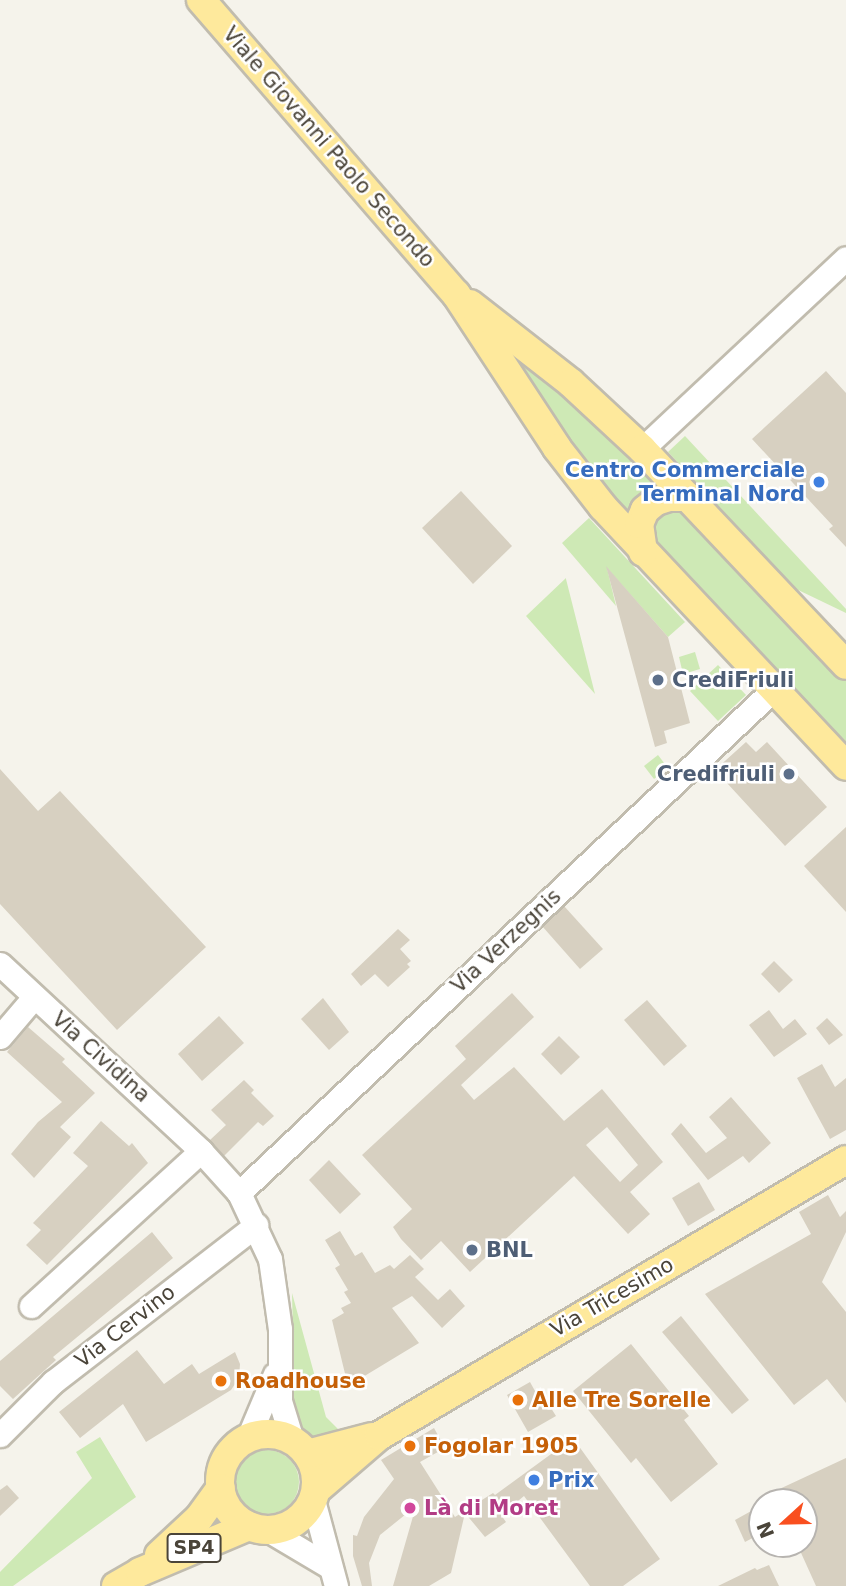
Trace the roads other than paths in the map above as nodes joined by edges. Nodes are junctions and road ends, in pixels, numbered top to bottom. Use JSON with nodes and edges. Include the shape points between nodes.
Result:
{"nodes":[{"id":1,"x":201,"y":0,"type":"edge"},
{"id":2,"x":846,"y":258,"type":"edge"},
{"id":3,"x":456,"y":293,"type":"junction"},
{"id":4,"x":642,"y":449,"type":"junction"},
{"id":5,"x":688,"y":497,"type":"junction"},
{"id":6,"x":643,"y":552,"type":"junction"},
{"id":7,"x":846,"y":665,"type":"edge"},
{"id":8,"x":773,"y":690,"type":"junction"},
{"id":9,"x":844,"y":763,"type":"edge"},
{"id":10,"x":0,"y":964,"type":"edge"},
{"id":11,"x":34,"y":997,"type":"junction"},
{"id":12,"x":0,"y":1037,"type":"edge"},
{"id":13,"x":201,"y":1150,"type":"junction"},
{"id":14,"x":846,"y":1160,"type":"edge"},
{"id":15,"x":239,"y":1194,"type":"junction"},
{"id":16,"x":256,"y":1225,"type":"junction"},
{"id":17,"x":31,"y":1306,"type":"dead end"},
{"id":18,"x":278,"y":1364,"type":"junction"},
{"id":19,"x":0,"y":1435,"type":"edge"},
{"id":20,"x":379,"y":1436,"type":"junction"},
{"id":21,"x":248,"y":1438,"type":"junction"},
{"id":22,"x":299,"y":1447,"type":"junction"},
{"id":23,"x":221,"y":1488,"type":"junction"},
{"id":24,"x":314,"y":1495,"type":"junction"},
{"id":25,"x":258,"y":1528,"type":"junction"},
{"id":26,"x":333,"y":1577,"type":"edge"},
{"id":27,"x":128,"y":1579,"type":"edge"}],
"edges":[{"from":1,"to":3,"type":"main road","name":"Viale Giovanni Paolo Secondo"},
{"from":2,"to":4,"type":"street"},
{"from":3,"to":4,"type":"main road","name":"Viale Giovanni Paolo Secondo","via":[[571,383]]},
{"from":3,"to":6,"type":"main road","name":"Viale Giovanni Paolo Secondo","via":[[557,447]]},
{"from":4,"to":5,"type":"main road","name":"Viale Giovanni Paolo Secondo"},
{"from":5,"to":6,"type":"main road","via":[[656,501],[645,510],[639,524]]},
{"from":5,"to":7,"type":"main road","name":"Viale Giovanni Paolo Secondo"},
{"from":6,"to":8,"type":"main road","name":"Viale Giovanni Paolo Secondo"},
{"from":8,"to":9,"type":"main road","name":"Viale Giovanni Paolo Secondo"},
{"from":8,"to":15,"type":"street","name":"Via Verzegnis"},
{"from":10,"to":11,"type":"street","name":"Via Cividina"},
{"from":11,"to":12,"type":"street"},
{"from":11,"to":13,"type":"street","name":"Via Cividina"},
{"from":13,"to":15,"type":"street","name":"Via Cividina"},
{"from":13,"to":17,"type":"street"},
{"from":14,"to":20,"type":"main road","name":"Via Tricesimo"},
{"from":15,"to":16,"type":"street","name":"Via Cividina"},
{"from":16,"to":18,"type":"street","name":"Via Cividina","via":[[270,1259],[277,1295]]},
{"from":16,"to":19,"type":"street","name":"Via Cervino","via":[[53,1382]]},
{"from":18,"to":21,"type":"street","name":"Via Cividina"},
{"from":18,"to":22,"type":"street","name":"Via Cividina","via":[[280,1401]]},
{"from":20,"to":22,"type":"main road","name":"Via Tricesimo"},
{"from":20,"to":24,"type":"main road","name":"Via Tricesimo"},
{"from":21,"to":22,"type":"main road","via":[[271,1434]]},
{"from":21,"to":23,"type":"main road","via":[[225,1460]]},
{"from":22,"to":24,"type":"main road","via":[[315,1470]]},
{"from":23,"to":25,"type":"main road","via":[[228,1508]]},
{"from":23,"to":27,"type":"main road","number":"SP4","via":[[200,1518]]},
{"from":24,"to":25,"type":"main road","via":[[291,1524]]},
{"from":24,"to":26,"type":"street"},
{"from":25,"to":26,"type":"street"},
{"from":25,"to":27,"type":"main road","number":"SP4"}]}
